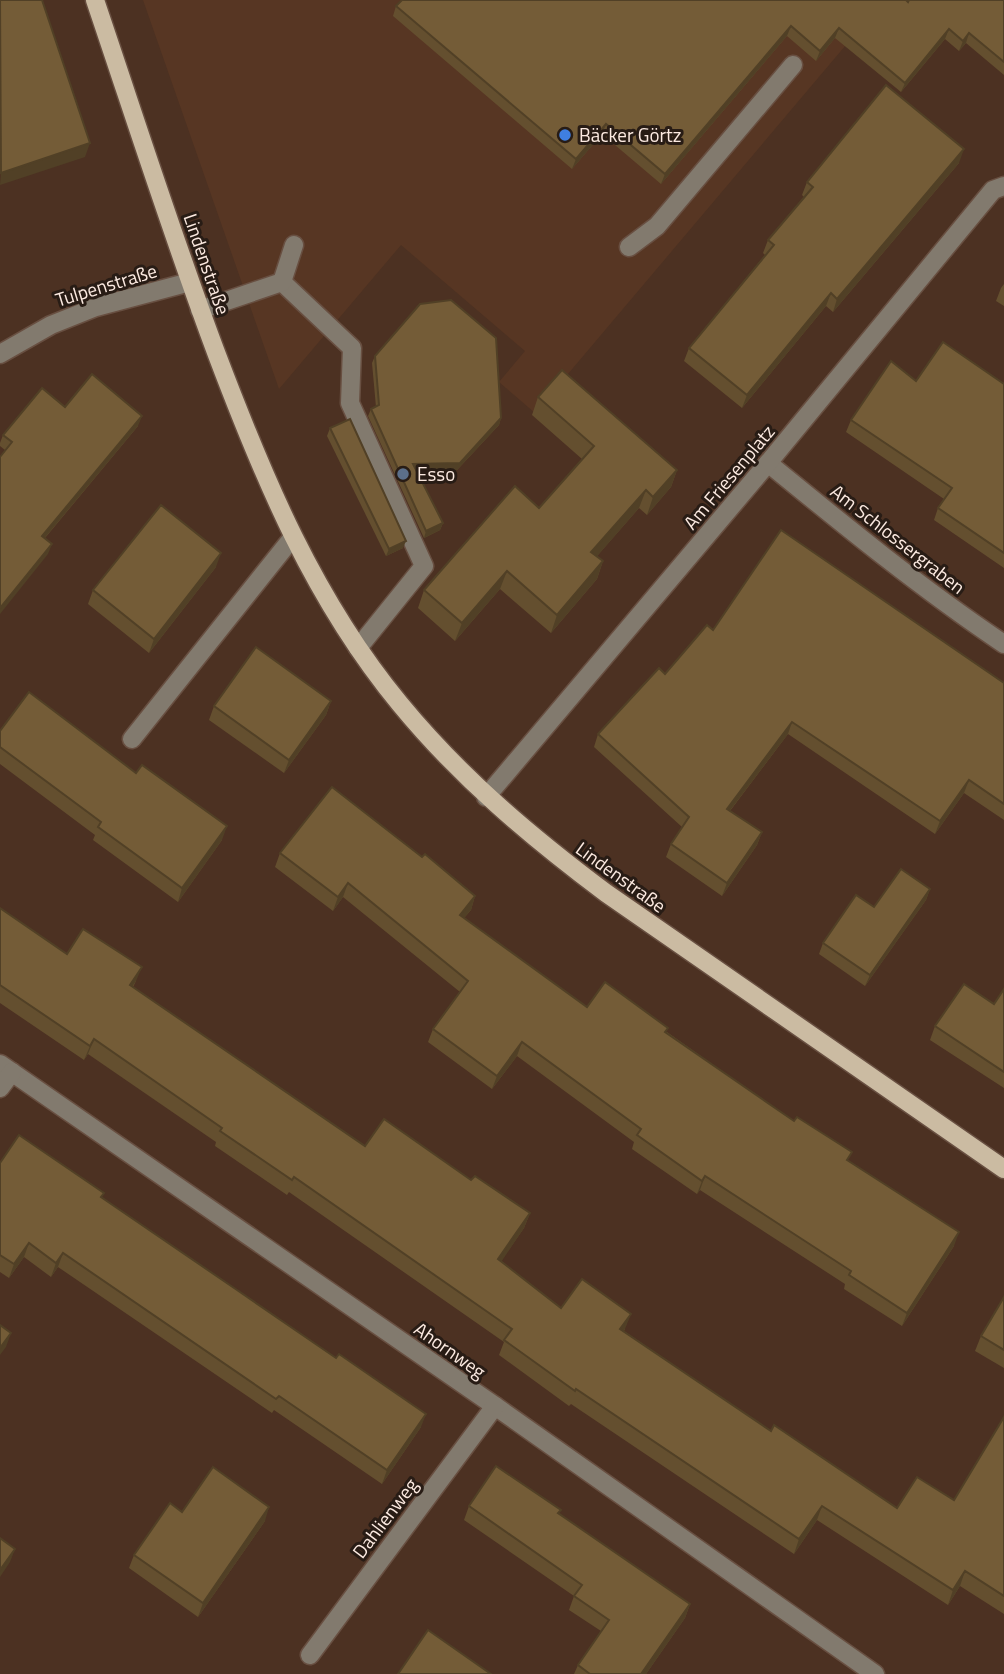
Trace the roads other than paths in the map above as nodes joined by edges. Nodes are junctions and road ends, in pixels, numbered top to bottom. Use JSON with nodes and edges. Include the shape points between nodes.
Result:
{"nodes":[{"id":1,"x":95,"y":0,"type":"edge"},
{"id":2,"x":793,"y":65,"type":"dead end"},
{"id":3,"x":1004,"y":186,"type":"edge"},
{"id":4,"x":294,"y":245,"type":"dead end"},
{"id":5,"x":629,"y":247,"type":"dead end"},
{"id":6,"x":190,"y":282,"type":"junction"},
{"id":7,"x":282,"y":282,"type":"junction"},
{"id":8,"x":200,"y":310,"type":"junction"},
{"id":9,"x":0,"y":354,"type":"edge"},
{"id":10,"x":768,"y":463,"type":"junction"},
{"id":11,"x":293,"y":537,"type":"junction"},
{"id":12,"x":1004,"y":644,"type":"edge"},
{"id":13,"x":358,"y":648,"type":"junction"},
{"id":14,"x":132,"y":738,"type":"dead end"},
{"id":15,"x":486,"y":797,"type":"junction"},
{"id":16,"x":6,"y":1068,"type":"edge"},
{"id":17,"x":0,"y":1088,"type":"edge"},
{"id":18,"x":1004,"y":1169,"type":"edge"},
{"id":19,"x":495,"y":1406,"type":"junction"},
{"id":20,"x":310,"y":1655,"type":"dead end"},
{"id":21,"x":875,"y":1674,"type":"edge"}],
"edges":[{"from":1,"to":6,"type":"main road","name":"Lindenstraße"},
{"from":2,"to":5,"type":"street","via":[[657,226]]},
{"from":3,"to":10,"type":"street","name":"Am Friesenplatz","via":[[993,190]]},
{"from":4,"to":7,"type":"street"},
{"from":6,"to":8,"type":"main road","name":"Lindenstraße"},
{"from":6,"to":9,"type":"street","name":"Tulpenstraße","via":[[96,307],[51,325]]},
{"from":7,"to":8,"type":"street"},
{"from":7,"to":13,"type":"street","via":[[352,348],[350,402],[424,566]]},
{"from":8,"to":11,"type":"main road","name":"Lindenstraße","via":[[260,468]]},
{"from":10,"to":12,"type":"street","name":"Am Schlossergraben"},
{"from":10,"to":15,"type":"street","name":"Am Friesenplatz"},
{"from":11,"to":13,"type":"main road","name":"Lindenstraße"},
{"from":11,"to":14,"type":"street"},
{"from":13,"to":15,"type":"main road","name":"Lindenstraße","via":[[399,703]]},
{"from":15,"to":18,"type":"main road","name":"Lindenstraße","via":[[606,893]]},
{"from":16,"to":17,"type":"street"},
{"from":16,"to":19,"type":"street","name":"Ahornweg"},
{"from":19,"to":20,"type":"street","name":"Dahlienweg"},
{"from":19,"to":21,"type":"street","name":"Ahornweg"}]}
